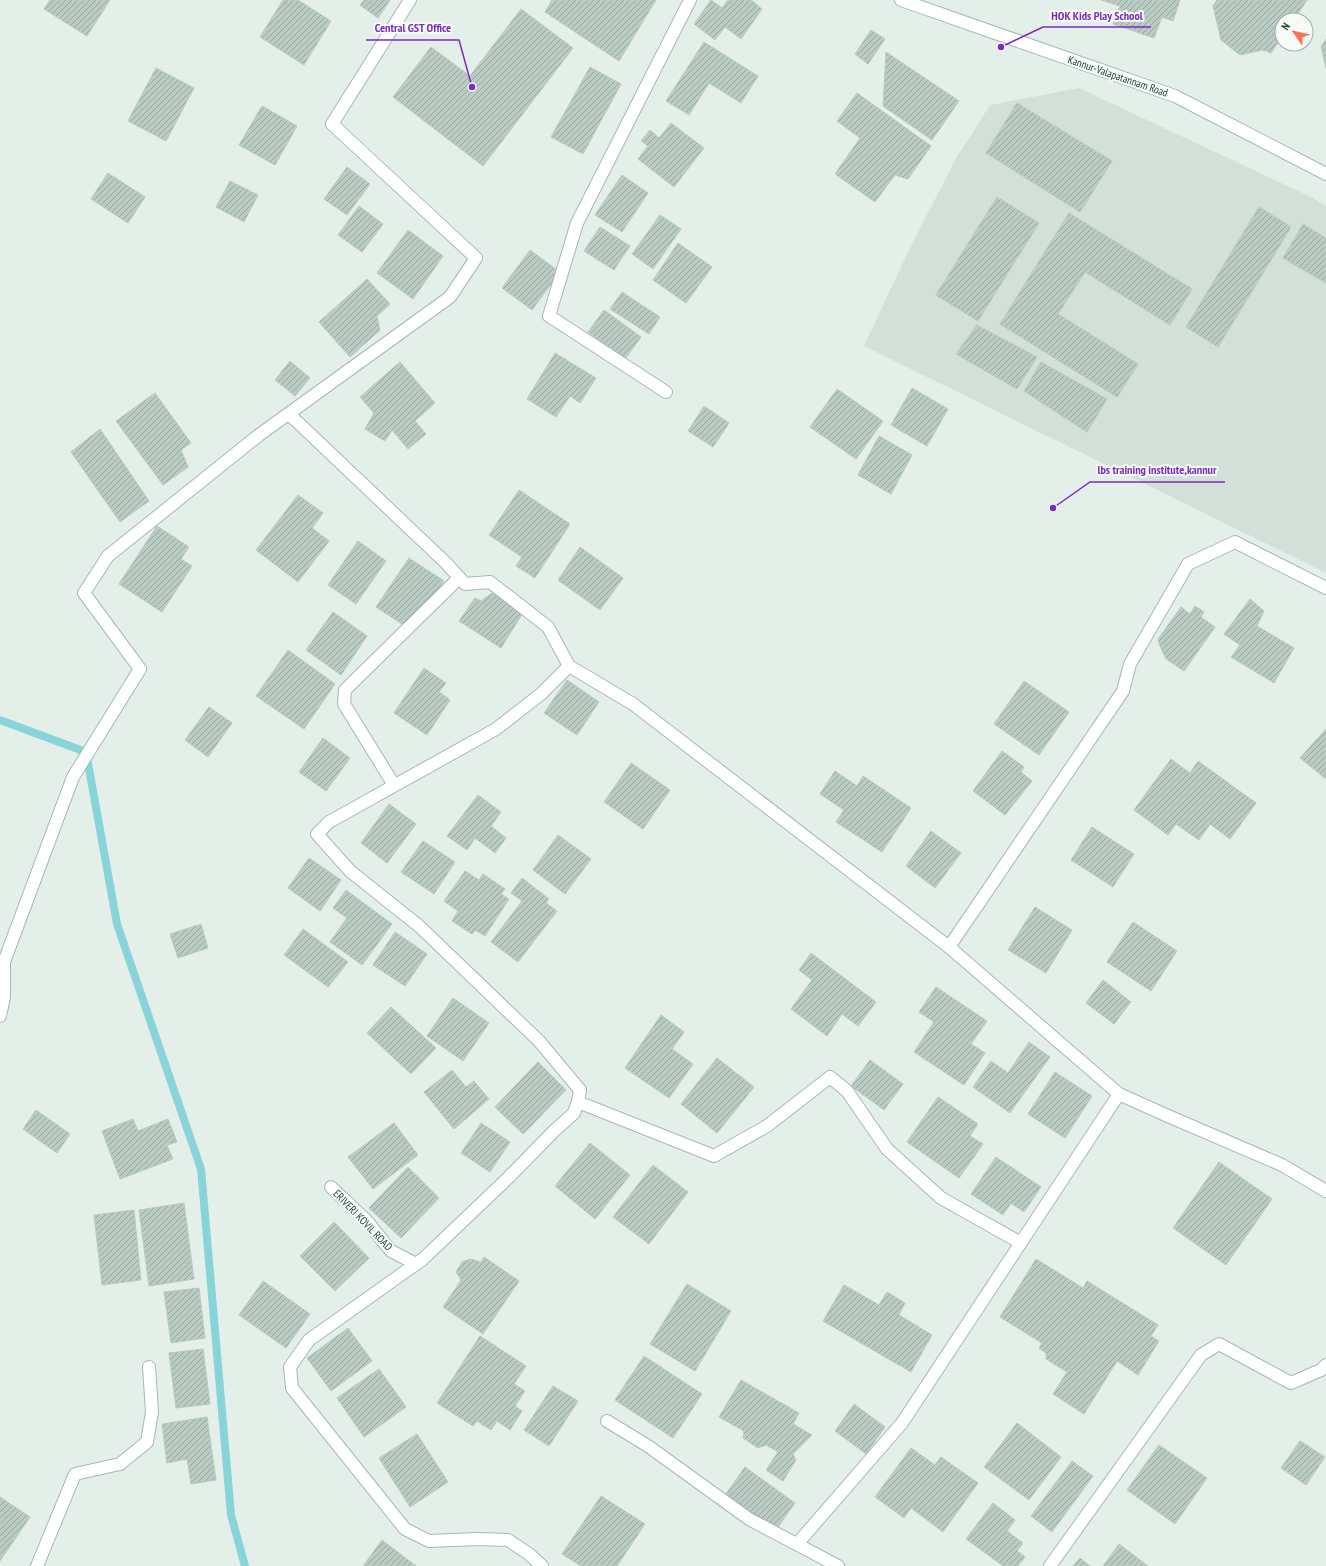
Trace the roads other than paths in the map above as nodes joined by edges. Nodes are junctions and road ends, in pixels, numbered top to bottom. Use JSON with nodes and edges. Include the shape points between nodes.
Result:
{"nodes":[{"id":1,"x":410,"y":0,"type":"edge"},
{"id":2,"x":690,"y":0,"type":"edge"},
{"id":3,"x":901,"y":0,"type":"edge"},
{"id":4,"x":1326,"y":174,"type":"edge"},
{"id":5,"x":666,"y":392,"type":"dead end"},
{"id":6,"x":289,"y":414,"type":"junction"},
{"id":7,"x":459,"y":578,"type":"junction"},
{"id":8,"x":1326,"y":588,"type":"edge"},
{"id":9,"x":569,"y":666,"type":"junction"},
{"id":10,"x":394,"y":785,"type":"junction"},
{"id":11,"x":948,"y":947,"type":"junction"},
{"id":12,"x":2,"y":962,"type":"edge"},
{"id":13,"x":0,"y":1016,"type":"edge"},
{"id":14,"x":1119,"y":1094,"type":"junction"},
{"id":15,"x":578,"y":1102,"type":"junction"},
{"id":16,"x":331,"y":1187,"type":"dead end"},
{"id":17,"x":1326,"y":1191,"type":"edge"},
{"id":18,"x":1021,"y":1243,"type":"junction"},
{"id":19,"x":416,"y":1264,"type":"junction"},
{"id":20,"x":1326,"y":1365,"type":"edge"},
{"id":21,"x":149,"y":1367,"type":"dead end"},
{"id":22,"x":607,"y":1422,"type":"dead end"},
{"id":23,"x":797,"y":1544,"type":"junction"},
{"id":24,"x":37,"y":1566,"type":"edge"},
{"id":25,"x":542,"y":1566,"type":"edge"},
{"id":26,"x":838,"y":1566,"type":"edge"},
{"id":27,"x":1050,"y":1566,"type":"edge"}],
"edges":[{"from":1,"to":6,"type":"street","via":[[332,124],[476,258],[450,297]]},
{"from":2,"to":5,"type":"street","via":[[577,223],[549,316]]},
{"from":3,"to":4,"type":"street","name":"Kannur-Valapatannam Road","via":[[1175,96]]},
{"from":6,"to":7,"type":"street"},
{"from":6,"to":12,"type":"street","via":[[108,556],[84,593],[140,669],[73,777]]},
{"from":7,"to":9,"type":"street","via":[[465,584],[490,582],[548,627]]},
{"from":7,"to":10,"type":"street","via":[[345,690],[344,704]]},
{"from":8,"to":11,"type":"street","via":[[1235,542],[1188,564],[1130,664],[1123,691]]},
{"from":9,"to":10,"type":"street","via":[[541,694],[496,730]]},
{"from":9,"to":11,"type":"street","via":[[633,704]]},
{"from":10,"to":15,"type":"street","via":[[329,822],[317,834],[350,871],[419,926],[539,1041],[580,1090]]},
{"from":11,"to":14,"type":"street"},
{"from":12,"to":13,"type":"street","via":[[4,997]]},
{"from":14,"to":17,"type":"street","via":[[1282,1165]]},
{"from":14,"to":18,"type":"street"},
{"from":15,"to":18,"type":"street","via":[[714,1156],[767,1126],[830,1077],[847,1091],[888,1149],[941,1198]]},
{"from":15,"to":19,"type":"street","via":[[574,1112],[509,1177]]},
{"from":16,"to":19,"type":"street","name":"ERIVERI KOVIL ROAD","via":[[366,1220],[392,1251]]},
{"from":18,"to":23,"type":"street","via":[[902,1423]]},
{"from":19,"to":25,"type":"street","via":[[309,1340],[290,1368],[292,1388],[405,1529],[429,1541],[478,1538],[508,1540]]},
{"from":20,"to":27,"type":"street","via":[[1321,1370],[1291,1383],[1219,1344],[1202,1355]]},
{"from":21,"to":24,"type":"street","via":[[152,1412],[147,1442],[120,1464],[75,1474]]},
{"from":22,"to":23,"type":"street","via":[[648,1446],[748,1519]]},
{"from":23,"to":26,"type":"street"}]}
